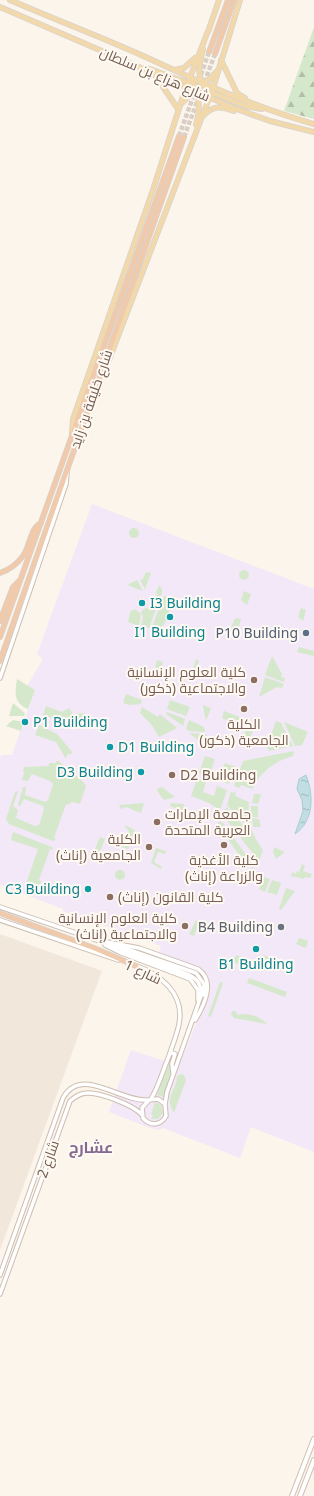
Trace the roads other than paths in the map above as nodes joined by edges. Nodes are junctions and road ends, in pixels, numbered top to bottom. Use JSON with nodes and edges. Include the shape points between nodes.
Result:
{"nodes":[{"id":1,"x":10,"y":0,"type":"edge"},
{"id":2,"x":219,"y":0,"type":"edge"},
{"id":3,"x":228,"y":0,"type":"edge"},
{"id":4,"x":234,"y":0,"type":"edge"},
{"id":5,"x":240,"y":0,"type":"edge"},
{"id":6,"x":0,"y":7,"type":"edge"},
{"id":7,"x":208,"y":31,"type":"junction"},
{"id":8,"x":221,"y":60,"type":"junction"},
{"id":9,"x":138,"y":67,"type":"junction"},
{"id":10,"x":219,"y":68,"type":"junction"},
{"id":11,"x":173,"y":70,"type":"junction"},
{"id":12,"x":152,"y":72,"type":"junction"},
{"id":13,"x":188,"y":82,"type":"junction"},
{"id":14,"x":202,"y":83,"type":"junction"},
{"id":15,"x":194,"y":84,"type":"junction"},
{"id":16,"x":197,"y":92,"type":"junction"},
{"id":17,"x":210,"y":92,"type":"junction"},
{"id":18,"x":179,"y":108,"type":"junction"},
{"id":19,"x":267,"y":110,"type":"junction"},
{"id":20,"x":258,"y":117,"type":"junction"},
{"id":21,"x":202,"y":118,"type":"junction"},
{"id":22,"x":314,"y":124,"type":"edge"},
{"id":23,"x":314,"y":132,"type":"edge"},
{"id":24,"x":181,"y":170,"type":"junction"},
{"id":25,"x":99,"y":374,"type":"junction"},
{"id":26,"x":72,"y":433,"type":"junction"},
{"id":27,"x":67,"y":471,"type":"junction"},
{"id":28,"x":41,"y":523,"type":"junction"},
{"id":29,"x":0,"y":573,"type":"edge"},
{"id":30,"x":20,"y":580,"type":"junction"},
{"id":31,"x":0,"y":621,"type":"edge"},
{"id":32,"x":0,"y":638,"type":"edge"},
{"id":33,"x":0,"y":661,"type":"edge"},
{"id":34,"x":0,"y":678,"type":"edge"},
{"id":35,"x":0,"y":907,"type":"edge"},
{"id":36,"x":0,"y":913,"type":"edge"},
{"id":37,"x":0,"y":920,"type":"edge"},
{"id":38,"x":100,"y":941,"type":"junction"},
{"id":39,"x":114,"y":946,"type":"junction"},
{"id":40,"x":136,"y":966,"type":"junction"},
{"id":41,"x":194,"y":1022,"type":"junction"},
{"id":42,"x":190,"y":1030,"type":"junction"},
{"id":43,"x":169,"y":1054,"type":"junction"},
{"id":44,"x":173,"y":1074,"type":"junction"},
{"id":45,"x":150,"y":1099,"type":"junction"},
{"id":46,"x":165,"y":1104,"type":"junction"},
{"id":47,"x":143,"y":1116,"type":"junction"},
{"id":48,"x":0,"y":1275,"type":"edge"},
{"id":49,"x":0,"y":1294,"type":"edge"},
{"id":50,"x":314,"y":1439,"type":"edge"},
{"id":51,"x":314,"y":1460,"type":"edge"},
{"id":52,"x":292,"y":1496,"type":"edge"},
{"id":53,"x":300,"y":1496,"type":"edge"}],
"edges":[{"from":1,"to":11,"type":"main road","name":"شارع هزاع بن سلطان"},
{"from":2,"to":7,"type":"main road"},
{"from":3,"to":4,"type":"highway","via":[[212,53]]},
{"from":5,"to":8,"type":"main road"},
{"from":6,"to":9,"type":"main road","name":"شارع هزاع بن سلطان"},
{"from":7,"to":11,"type":"main road","via":[[192,61],[180,70]]},
{"from":7,"to":13,"type":"main road"},
{"from":7,"to":14,"type":"main road","via":[[198,65]]},
{"from":8,"to":10,"type":"main road"},
{"from":8,"to":19,"type":"main road","via":[[239,95]]},
{"from":9,"to":12,"type":"main road","name":"شارع هزاع بن سلطان"},
{"from":9,"to":13,"type":"main road","via":[[162,72]]},
{"from":10,"to":14,"type":"main road","via":[[212,77]]},
{"from":10,"to":17,"type":"main road"},
{"from":11,"to":13,"type":"main road","name":"شارع هزاع بن سلطان"},
{"from":12,"to":13,"type":"main road","name":"شارع هزاع بن سلطان"},
{"from":12,"to":18,"type":"main road"},
{"from":13,"to":14,"type":"main road","name":"شارع هزاع بن سلطان"},
{"from":13,"to":15,"type":"main road"},
{"from":13,"to":16,"type":"main road","name":"شارع هزاع بن سلطان"},
{"from":13,"to":18,"type":"main road"},
{"from":14,"to":15,"type":"main road"},
{"from":14,"to":17,"type":"main road"},
{"from":15,"to":16,"type":"main road"},
{"from":16,"to":17,"type":"main road"},
{"from":16,"to":18,"type":"main road","via":[[189,96]]},
{"from":16,"to":24,"type":"main road","via":[[200,112]]},
{"from":17,"to":19,"type":"main road","via":[[251,108]]},
{"from":17,"to":20,"type":"main road","name":"شارع هزاع بن سلطان","via":[[224,103]]},
{"from":17,"to":21,"type":"main road"},
{"from":18,"to":26,"type":"main road","via":[[73,418]]},
{"from":19,"to":22,"type":"main road"},
{"from":20,"to":21,"type":"main road","via":[[252,118],[219,106],[211,109]]},
{"from":20,"to":23,"type":"main road","name":"شارع هزاع بن سلطان"},
{"from":21,"to":24,"type":"main road"},
{"from":24,"to":25,"type":"main road","via":[[107,365]]},
{"from":25,"to":26,"type":"highway","name":"شارع خليفة بن زايد","via":[[181,136]]},
{"from":25,"to":27,"type":"highway","name":"شارع خليفة بن زايد"},
{"from":26,"to":28,"type":"highway","name":"شارع خليفة بن زايد"},
{"from":27,"to":33,"type":"highway","name":"شارع خليفة بن زايد"},
{"from":27,"to":34,"type":"street","via":[[66,484]]},
{"from":28,"to":29,"type":"highway","via":[[36,526],[23,557]]},
{"from":28,"to":30,"type":"highway","name":"شارع خليفة بن زايد"},
{"from":30,"to":31,"type":"highway","via":[[13,587]]},
{"from":30,"to":32,"type":"highway","name":"شارع خليفة بن زايد"},
{"from":35,"to":38,"type":"street","name":"شارع 1"},
{"from":36,"to":40,"type":"highway"},
{"from":37,"to":40,"type":"street","name":"شارع 1"},
{"from":38,"to":39,"type":"street","name":"شارع 1"},
{"from":38,"to":41,"type":"street","via":[[139,948],[200,971],[206,978],[208,988]]},
{"from":38,"to":42,"type":"street","via":[[119,952],[192,981],[199,997]]},
{"from":39,"to":41,"type":"street","name":"شارع 1","via":[[132,950],[199,975],[205,991]]},
{"from":39,"to":42,"type":"street","name":"شارع 1","via":[[196,979],[200,985],[201,996]]},
{"from":40,"to":43,"type":"street","name":"شارع 1","via":[[166,982],[175,993],[180,1012],[179,1025]]},
{"from":41,"to":42,"type":"street","name":"شارع 1"},
{"from":42,"to":44,"type":"street","name":"شارع 1"},
{"from":43,"to":44,"type":"street","via":[[175,1054]]},
{"from":43,"to":45,"type":"street","name":"شارع 1","via":[[158,1086]]},
{"from":44,"to":46,"type":"street","name":"شارع 1"},
{"from":45,"to":46,"type":"street","via":[[158,1099]]},
{"from":45,"to":47,"type":"street","via":[[142,1108]]},
{"from":45,"to":48,"type":"street","name":"شارع 2","via":[[132,1099],[88,1084],[78,1084],[67,1091]]},
{"from":46,"to":47,"type":"street","via":[[167,1114],[160,1122],[149,1123]]},
{"from":47,"to":49,"type":"street","name":"شارع 2","via":[[132,1106],[93,1093],[80,1094],[70,1101]]},
{"from":50,"to":52,"type":"main road"},
{"from":51,"to":53,"type":"main road"}]}
